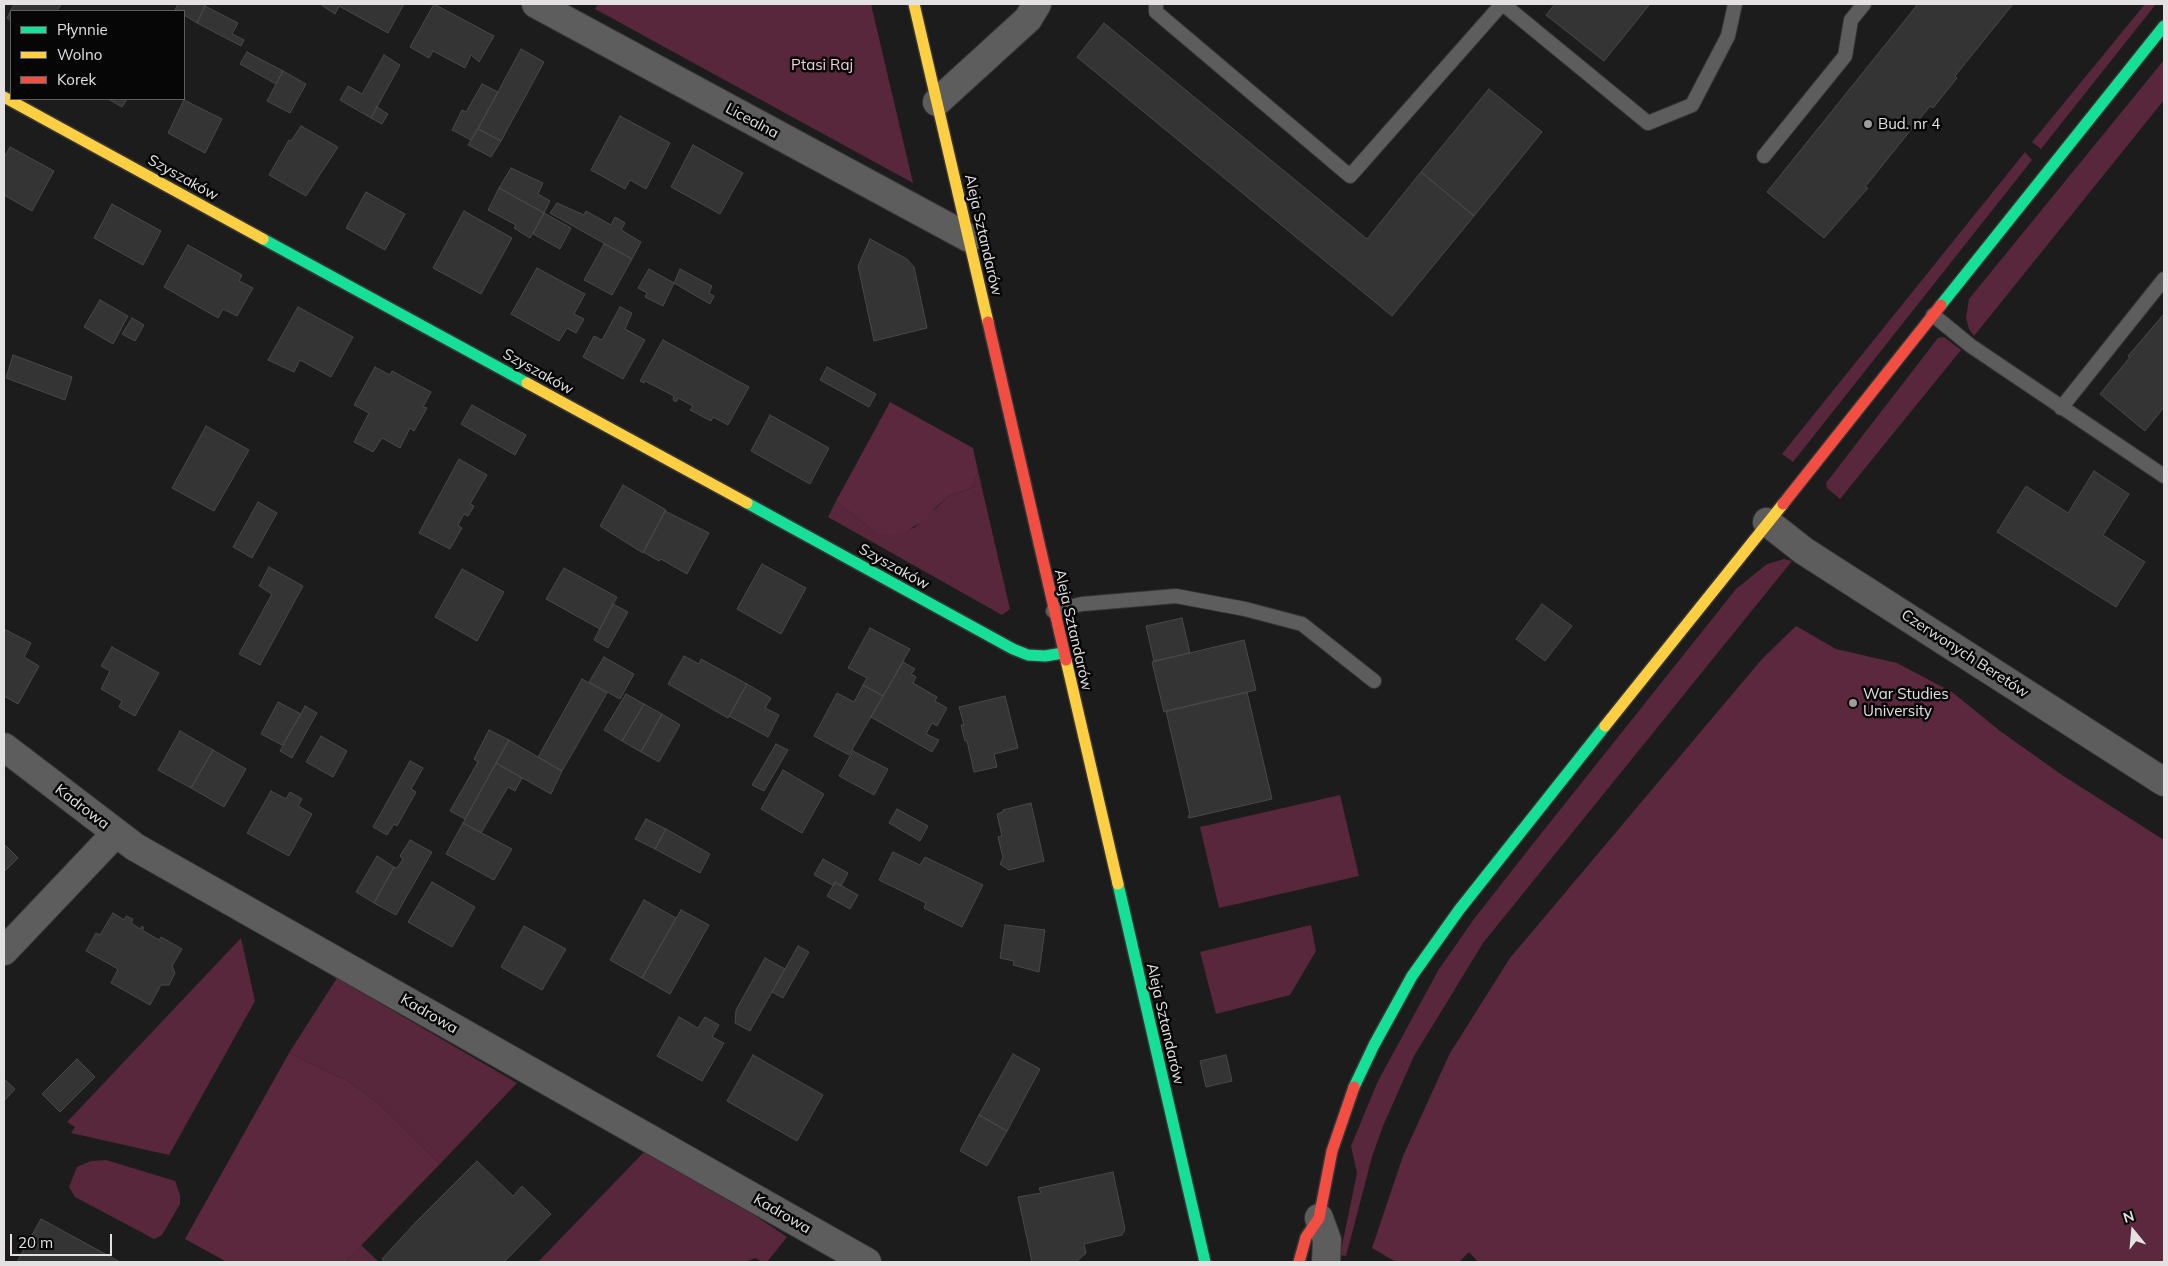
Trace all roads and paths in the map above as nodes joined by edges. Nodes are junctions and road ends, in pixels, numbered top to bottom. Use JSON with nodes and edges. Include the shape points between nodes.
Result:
{"nodes":[{"id":1,"x":536,"y":4,"type":"edge"},
{"id":2,"x":914,"y":4,"type":"edge"},
{"id":3,"x":1037,"y":4,"type":"edge"},
{"id":4,"x":1156,"y":4,"type":"edge"},
{"id":5,"x":1503,"y":4,"type":"edge"},
{"id":6,"x":1735,"y":4,"type":"edge"},
{"id":7,"x":1864,"y":4,"type":"edge"},
{"id":8,"x":2164,"y":26,"type":"edge"},
{"id":9,"x":4,"y":97,"type":"edge"},
{"id":10,"x":937,"y":102,"type":"junction"},
{"id":11,"x":1764,"y":156,"type":"dead end"},
{"id":12,"x":969,"y":238,"type":"junction"},
{"id":13,"x":2164,"y":280,"type":"edge"},
{"id":14,"x":1933,"y":315,"type":"junction"},
{"id":15,"x":2062,"y":408,"type":"junction"},
{"id":16,"x":2164,"y":476,"type":"edge"},
{"id":17,"x":1767,"y":522,"type":"junction"},
{"id":18,"x":1053,"y":611,"type":"junction"},
{"id":19,"x":1063,"y":652,"type":"junction"},
{"id":20,"x":1374,"y":681,"type":"dead end"},
{"id":21,"x":4,"y":747,"type":"edge"},
{"id":22,"x":2164,"y":782,"type":"edge"},
{"id":23,"x":116,"y":833,"type":"junction"},
{"id":24,"x":4,"y":951,"type":"edge"},
{"id":25,"x":1319,"y":1218,"type":"junction"},
{"id":26,"x":867,"y":1262,"type":"edge"},
{"id":27,"x":1205,"y":1262,"type":"edge"},
{"id":28,"x":1299,"y":1262,"type":"edge"},
{"id":29,"x":1326,"y":1262,"type":"edge"}],
"edges":[{"from":1,"to":12,"type":"street","name":"Licealna"},
{"from":2,"to":10,"type":"street","name":"Aleja Sztandarów"},
{"from":3,"to":10,"type":"street","via":[[1028,19]]},
{"from":4,"to":5,"type":"lane","via":[[1156,12],[1350,176]]},
{"from":5,"to":6,"type":"lane","via":[[1648,123],[1692,105],[1728,36]]},
{"from":7,"to":11,"type":"lane","via":[[1851,20],[1845,56]]},
{"from":8,"to":14,"type":"street"},
{"from":9,"to":19,"type":"street","name":"Szyszaków","via":[[1013,649],[1028,656]]},
{"from":10,"to":12,"type":"street","name":"Aleja Sztandarów"},
{"from":12,"to":18,"type":"street","name":"Aleja Sztandarów"},
{"from":13,"to":15,"type":"lane"},
{"from":14,"to":15,"type":"lane","via":[[1971,346]]},
{"from":14,"to":17,"type":"street"},
{"from":15,"to":16,"type":"lane"},
{"from":17,"to":22,"type":"street","name":"Czerwonych Beretów","via":[[1804,551]]},
{"from":17,"to":25,"type":"street","via":[[1459,910],[1412,976],[1355,1084],[1332,1151]]},
{"from":18,"to":19,"type":"street","name":"Aleja Sztandarów"},
{"from":18,"to":20,"type":"lane","via":[[1082,604],[1176,596],[1245,609],[1302,624]]},
{"from":19,"to":27,"type":"street","name":"Aleja Sztandarów"},
{"from":21,"to":23,"type":"street","name":"Kadrowa"},
{"from":23,"to":24,"type":"street"},
{"from":23,"to":26,"type":"street","name":"Kadrowa"},
{"from":25,"to":28,"type":"street","via":[[1306,1237]]},
{"from":25,"to":29,"type":"street","via":[[1327,1240]]}]}
